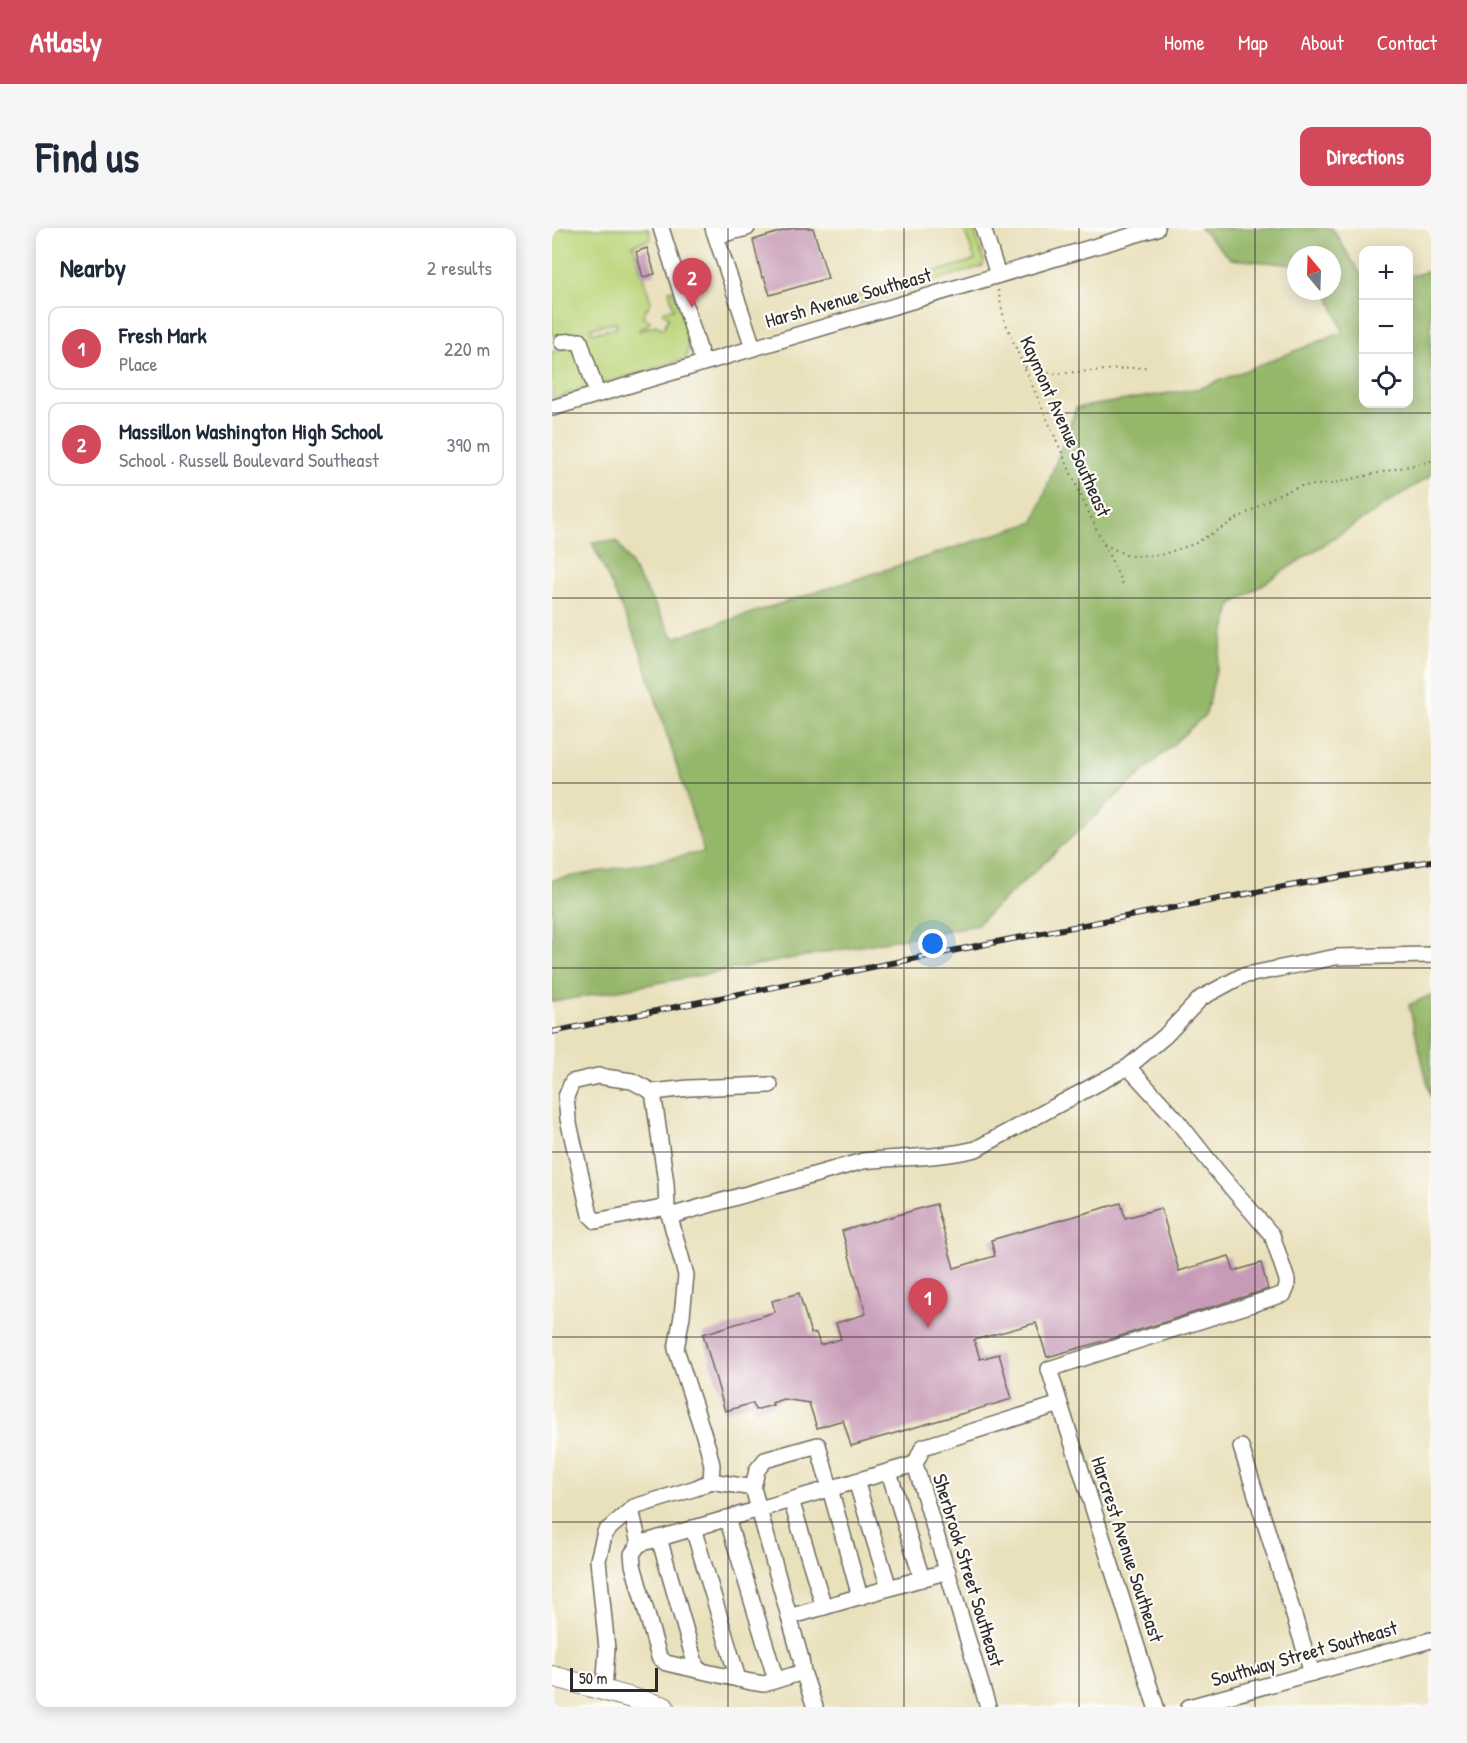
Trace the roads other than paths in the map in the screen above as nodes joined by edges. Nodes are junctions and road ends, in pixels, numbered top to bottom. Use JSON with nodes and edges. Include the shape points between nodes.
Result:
{"nodes":[{"id":1,"x":661,"y":228,"type":"edge"},
{"id":2,"x":747,"y":228,"type":"edge"},
{"id":3,"x":983,"y":228,"type":"edge"},
{"id":4,"x":1156,"y":228,"type":"edge"},
{"id":5,"x":715,"y":232,"type":"edge"},
{"id":6,"x":998,"y":275,"type":"junction"},
{"id":7,"x":562,"y":342,"type":"dead end"},
{"id":8,"x":753,"y":348,"type":"junction"},
{"id":9,"x":703,"y":362,"type":"junction"},
{"id":10,"x":597,"y":394,"type":"junction"},
{"id":11,"x":552,"y":408,"type":"edge"},
{"id":12,"x":1431,"y":955,"type":"edge"},
{"id":13,"x":1128,"y":1067,"type":"junction"},
{"id":14,"x":771,"y":1085,"type":"dead end"},
{"id":15,"x":653,"y":1092,"type":"junction"},
{"id":16,"x":669,"y":1212,"type":"junction"},
{"id":17,"x":1060,"y":1404,"type":"junction"},
{"id":18,"x":1241,"y":1447,"type":"dead end"},
{"id":19,"x":915,"y":1464,"type":"junction"},
{"id":20,"x":889,"y":1472,"type":"junction"},
{"id":21,"x":711,"y":1481,"type":"junction"},
{"id":22,"x":856,"y":1481,"type":"junction"},
{"id":23,"x":753,"y":1488,"type":"junction"},
{"id":24,"x":829,"y":1489,"type":"junction"},
{"id":25,"x":791,"y":1500,"type":"junction"},
{"id":26,"x":631,"y":1509,"type":"junction"},
{"id":27,"x":758,"y":1509,"type":"junction"},
{"id":28,"x":727,"y":1518,"type":"junction"},
{"id":29,"x":693,"y":1528,"type":"junction"},
{"id":30,"x":659,"y":1538,"type":"junction"},
{"id":31,"x":639,"y":1544,"type":"junction"},
{"id":32,"x":948,"y":1571,"type":"junction"},
{"id":33,"x":922,"y":1579,"type":"junction"},
{"id":34,"x":890,"y":1588,"type":"junction"},
{"id":35,"x":861,"y":1597,"type":"junction"},
{"id":36,"x":824,"y":1607,"type":"junction"},
{"id":37,"x":789,"y":1617,"type":"junction"},
{"id":38,"x":1431,"y":1640,"type":"edge"},
{"id":39,"x":697,"y":1670,"type":"junction"},
{"id":40,"x":803,"y":1672,"type":"junction"},
{"id":41,"x":1312,"y":1673,"type":"junction"},
{"id":42,"x":552,"y":1676,"type":"edge"},
{"id":43,"x":738,"y":1679,"type":"junction"},
{"id":44,"x":776,"y":1680,"type":"junction"},
{"id":45,"x":604,"y":1690,"type":"junction"},
{"id":46,"x":664,"y":1707,"type":"edge"},
{"id":47,"x":815,"y":1707,"type":"edge"},
{"id":48,"x":988,"y":1707,"type":"edge"},
{"id":49,"x":1156,"y":1707,"type":"edge"},
{"id":50,"x":1189,"y":1707,"type":"edge"}],
"edges":[{"from":1,"to":9,"type":"street"},
{"from":2,"to":5,"type":"street"},
{"from":3,"to":6,"type":"street"},
{"from":4,"to":6,"type":"street","name":"Harsh Avenue Southeast"},
{"from":5,"to":8,"type":"street"},
{"from":6,"to":8,"type":"street","name":"Harsh Avenue Southeast"},
{"from":7,"to":10,"type":"street","via":[[578,335]]},
{"from":8,"to":9,"type":"street","name":"Harsh Avenue Southeast"},
{"from":9,"to":10,"type":"street","name":"Harsh Avenue Southeast"},
{"from":10,"to":11,"type":"street","name":"Harsh Avenue Southeast"},
{"from":12,"to":13,"type":"street","via":[[1336,957],[1242,976],[1201,998]]},
{"from":13,"to":16,"type":"street","via":[[976,1149],[952,1155],[862,1161]]},
{"from":13,"to":17,"type":"street","name":"Harcrest Avenue Southeast","via":[[1272,1235],[1287,1287],[1284,1294],[1050,1369]]},
{"from":14,"to":15,"type":"street"},
{"from":15,"to":16,"type":"street"},
{"from":15,"to":16,"type":"street","via":[[632,1081],[598,1076],[572,1082],[566,1097],[568,1119],[593,1220]]},
{"from":16,"to":21,"type":"street","via":[[686,1275],[676,1349],[708,1448]]},
{"from":17,"to":19,"type":"street","name":"Sherbrook Street Southeast","via":[[923,1447]]},
{"from":17,"to":49,"type":"street","name":"Harcrest Avenue Southeast"},
{"from":18,"to":41,"type":"street"},
{"from":19,"to":20,"type":"street"},
{"from":19,"to":32,"type":"street","name":"Sherbrook Street Southeast"},
{"from":20,"to":22,"type":"street"},
{"from":20,"to":33,"type":"street"},
{"from":21,"to":23,"type":"street"},
{"from":21,"to":26,"type":"street"},
{"from":22,"to":24,"type":"street"},
{"from":22,"to":34,"type":"street"},
{"from":23,"to":24,"type":"street","via":[[757,1470],[765,1460],[818,1445]]},
{"from":23,"to":27,"type":"street"},
{"from":24,"to":25,"type":"street"},
{"from":24,"to":35,"type":"street"},
{"from":25,"to":27,"type":"street"},
{"from":25,"to":36,"type":"street"},
{"from":26,"to":31,"type":"street"},
{"from":26,"to":45,"type":"street","via":[[605,1532],[598,1560],[607,1649]]},
{"from":27,"to":28,"type":"street"},
{"from":27,"to":37,"type":"street"},
{"from":28,"to":29,"type":"street"},
{"from":28,"to":44,"type":"street"},
{"from":29,"to":30,"type":"street"},
{"from":29,"to":43,"type":"street"},
{"from":30,"to":31,"type":"street"},
{"from":30,"to":39,"type":"street"},
{"from":31,"to":39,"type":"street","via":[[632,1554],[633,1565],[659,1657],[666,1663]]},
{"from":32,"to":33,"type":"street"},
{"from":32,"to":48,"type":"street","name":"Sherbrook Street Southeast"},
{"from":33,"to":34,"type":"street"},
{"from":34,"to":35,"type":"street"},
{"from":35,"to":36,"type":"street"},
{"from":36,"to":37,"type":"street"},
{"from":37,"to":40,"type":"street"},
{"from":38,"to":41,"type":"street","name":"Southway Street Southeast"},
{"from":39,"to":43,"type":"street"},
{"from":40,"to":44,"type":"street"},
{"from":40,"to":47,"type":"street"},
{"from":41,"to":50,"type":"street","name":"Southway Street Southeast"},
{"from":42,"to":45,"type":"main road"},
{"from":43,"to":44,"type":"street","via":[[764,1683]]},
{"from":45,"to":46,"type":"main road"}]}
